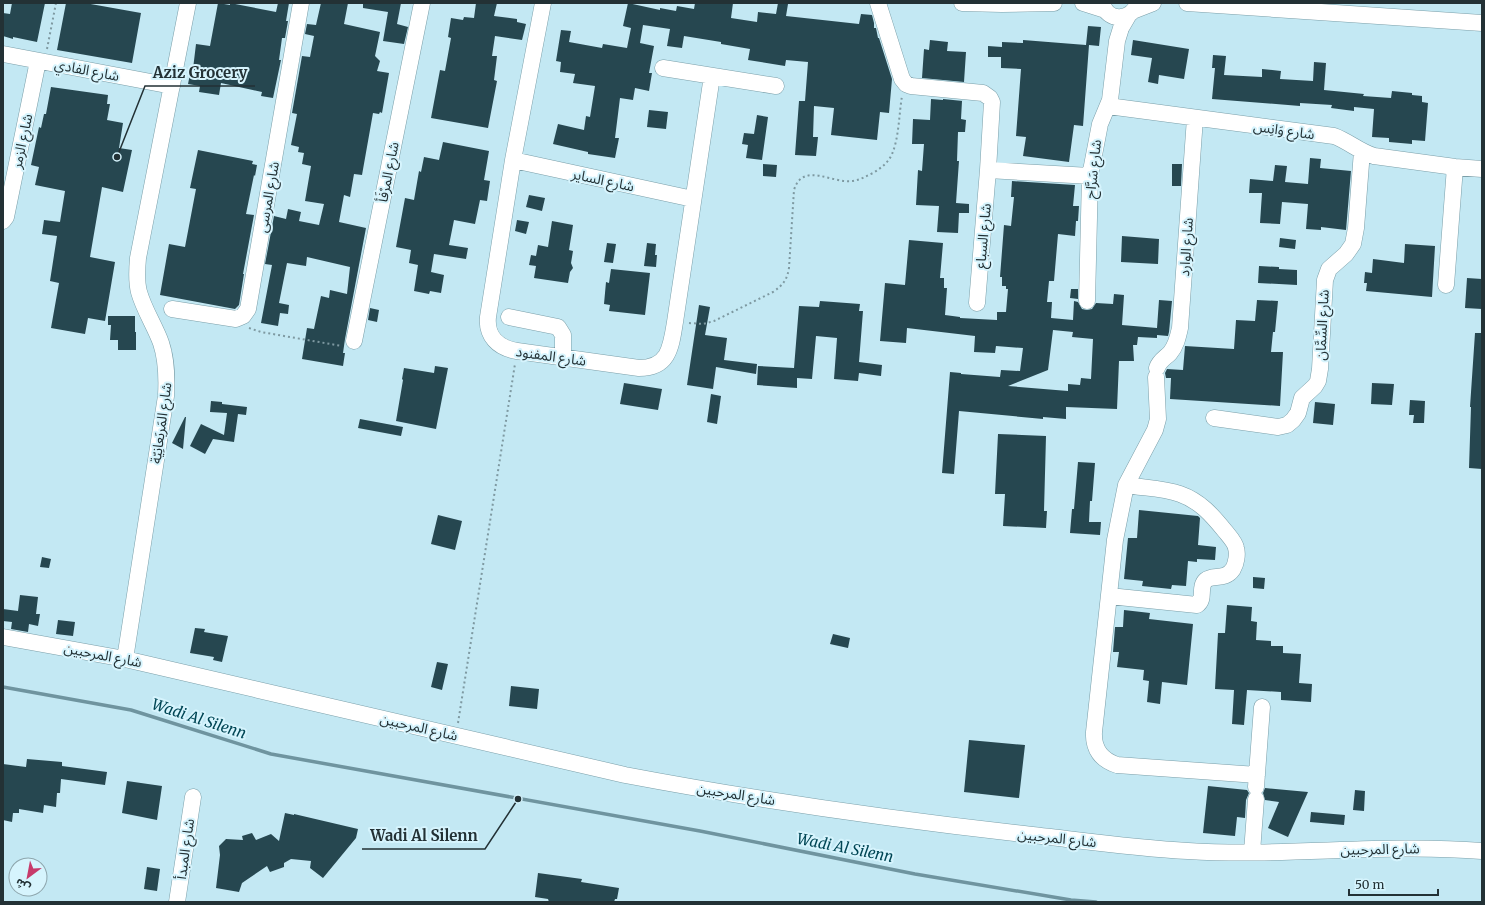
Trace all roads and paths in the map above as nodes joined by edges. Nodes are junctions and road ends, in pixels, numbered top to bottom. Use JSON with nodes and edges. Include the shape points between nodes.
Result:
{"nodes":[{"id":1,"x":56,"y":3,"type":"edge"},
{"id":2,"x":188,"y":3,"type":"edge"},
{"id":3,"x":301,"y":3,"type":"edge"},
{"id":4,"x":422,"y":3,"type":"edge"},
{"id":5,"x":543,"y":3,"type":"edge"},
{"id":6,"x":878,"y":3,"type":"edge"},
{"id":7,"x":962,"y":3,"type":"edge"},
{"id":8,"x":1054,"y":3,"type":"edge"},
{"id":9,"x":1083,"y":3,"type":"edge"},
{"id":10,"x":1153,"y":3,"type":"edge"},
{"id":11,"x":1187,"y":3,"type":"edge"},
{"id":12,"x":1105,"y":9,"type":"edge"},
{"id":13,"x":1134,"y":10,"type":"edge"},
{"id":14,"x":1482,"y":23,"type":"edge"},
{"id":15,"x":1117,"y":41,"type":"junction"},
{"id":16,"x":3,"y":54,"type":"edge"},
{"id":17,"x":42,"y":62,"type":"junction"},
{"id":18,"x":662,"y":68,"type":"dead end"},
{"id":19,"x":712,"y":76,"type":"junction"},
{"id":20,"x":904,"y":81,"type":"junction"},
{"id":21,"x":172,"y":86,"type":"junction"},
{"id":22,"x":776,"y":86,"type":"dead end"},
{"id":23,"x":1108,"y":106,"type":"junction"},
{"id":24,"x":1195,"y":118,"type":"junction"},
{"id":25,"x":1362,"y":151,"type":"junction"},
{"id":26,"x":513,"y":160,"type":"junction"},
{"id":27,"x":1454,"y":167,"type":"junction"},
{"id":28,"x":1482,"y":169,"type":"edge"},
{"id":29,"x":988,"y":170,"type":"junction"},
{"id":30,"x":1090,"y":176,"type":"junction"},
{"id":31,"x":694,"y":199,"type":"junction"},
{"id":32,"x":3,"y":221,"type":"edge"},
{"id":33,"x":1446,"y":285,"type":"dead end"},
{"id":34,"x":1087,"y":301,"type":"dead end"},
{"id":35,"x":977,"y":303,"type":"dead end"},
{"id":36,"x":172,"y":309,"type":"dead end"},
{"id":37,"x":509,"y":317,"type":"dead end"},
{"id":38,"x":240,"y":319,"type":"junction"},
{"id":39,"x":675,"y":322,"type":"junction"},
{"id":40,"x":354,"y":341,"type":"joint"},
{"id":41,"x":517,"y":351,"type":"junction"},
{"id":42,"x":562,"y":357,"type":"junction"},
{"id":43,"x":1214,"y":418,"type":"dead end"},
{"id":44,"x":1126,"y":485,"type":"junction"},
{"id":45,"x":1109,"y":596,"type":"junction"},
{"id":46,"x":3,"y":637,"type":"edge"},
{"id":47,"x":125,"y":659,"type":"junction"},
{"id":48,"x":1262,"y":707,"type":"dead end"},
{"id":49,"x":456,"y":736,"type":"junction"},
{"id":50,"x":1256,"y":787,"type":"junction"},
{"id":51,"x":193,"y":797,"type":"dead end"},
{"id":52,"x":1482,"y":851,"type":"edge"},
{"id":53,"x":1252,"y":852,"type":"junction"},
{"id":54,"x":177,"y":902,"type":"edge"}],
"edges":[{"from":1,"to":17,"type":"path"},
{"from":2,"to":21,"type":"street","name":"شارع المَربَعانِيّة"},
{"from":3,"to":38,"type":"street","name":"شارع المرسى","via":[[248,309]]},
{"from":4,"to":40,"type":"street","name":"شارع المرْفَأ"},
{"from":5,"to":26,"type":"street","name":"شارع المفنود"},
{"from":6,"to":20,"type":"street"},
{"from":7,"to":8,"type":"street"},
{"from":9,"to":12,"type":"street"},
{"from":10,"to":13,"type":"street"},
{"from":11,"to":14,"type":"street"},
{"from":12,"to":13,"type":"street","via":[[1118,17]]},
{"from":12,"to":15,"type":"street","name":"شارع سَرَّاح","via":[[1114,27]]},
{"from":13,"to":15,"type":"street","name":"شارع سَرَّاح","via":[[1121,28]]},
{"from":15,"to":23,"type":"street","name":"شارع سَرَّاح"},
{"from":16,"to":17,"type":"street","name":"شارع الفادي"},
{"from":17,"to":21,"type":"street","name":"شارع الفادي"},
{"from":17,"to":32,"type":"street","name":"شارع الزمر"},
{"from":18,"to":19,"type":"street"},
{"from":19,"to":22,"type":"street"},
{"from":19,"to":31,"type":"street","name":"شارع المفنود"},
{"from":20,"to":29,"type":"street","name":"شارع السباع","via":[[911,86],[987,95],[992,102]]},
{"from":20,"to":39,"type":"path","via":[[894,147],[880,169],[860,180],[809,175],[796,183],[789,268],[782,286],[714,321],[703,324]]},
{"from":21,"to":47,"type":"street","name":"شارع المَربَعانِيّة","via":[[137,269],[139,291],[161,343],[168,378]]},
{"from":23,"to":24,"type":"street","name":"شارع وَانِس"},
{"from":23,"to":30,"type":"street","name":"شارع سَرَّاح","via":[[1100,124]]},
{"from":24,"to":25,"type":"street","name":"شارع وَانِس","via":[[1334,136]]},
{"from":24,"to":44,"type":"street","name":"شارع الوارد","via":[[1180,328],[1174,346],[1159,362],[1158,419],[1155,430]]},
{"from":25,"to":27,"type":"street","name":"شارع وَانِس","via":[[1374,156]]},
{"from":25,"to":43,"type":"street","name":"شارع السِّمَّان","via":[[1354,237],[1350,249],[1329,269],[1325,280],[1320,369],[1315,386],[1302,398],[1298,413],[1287,425],[1278,427]]},
{"from":26,"to":31,"type":"street","name":"شارع الساير"},
{"from":26,"to":41,"type":"street","name":"شارع المفنود","via":[[487,323],[490,335],[498,344]]},
{"from":27,"to":28,"type":"street","name":"شارع وَانِس"},
{"from":27,"to":33,"type":"street"},
{"from":29,"to":30,"type":"street"},
{"from":29,"to":35,"type":"street","name":"شارع السباع"},
{"from":30,"to":34,"type":"street","name":"شارع سَرَّاح"},
{"from":31,"to":39,"type":"street","name":"شارع المفنود"},
{"from":36,"to":38,"type":"street"},
{"from":37,"to":42,"type":"street","via":[[558,327],[563,335]]},
{"from":38,"to":40,"type":"path","via":[[257,332],[344,346],[350,346]]},
{"from":39,"to":42,"type":"street","name":"شارع المفنود","via":[[670,350],[654,366],[638,368]]},
{"from":41,"to":42,"type":"street","name":"شارع المفنود"},
{"from":41,"to":49,"type":"path"},
{"from":44,"to":45,"type":"street","via":[[1115,540]]},
{"from":44,"to":45,"type":"street","via":[[1172,492],[1194,501],[1208,511],[1230,536],[1237,554],[1230,573],[1204,582],[1202,600],[1197,605]]},
{"from":45,"to":50,"type":"street","via":[[1094,732],[1094,743],[1100,754],[1110,763]]},
{"from":46,"to":47,"type":"street","name":"شارع المرحبين"},
{"from":47,"to":49,"type":"street","name":"شارع المرحبين"},
{"from":48,"to":50,"type":"street"},
{"from":49,"to":53,"type":"street","name":"شارع المرحبين","via":[[625,775],[910,821],[1164,849]]},
{"from":50,"to":53,"type":"street"},
{"from":51,"to":54,"type":"street","name":"شارع المبدأ"},
{"from":52,"to":53,"type":"street","name":"شارع المرحبين","via":[[1418,848]]}]}
